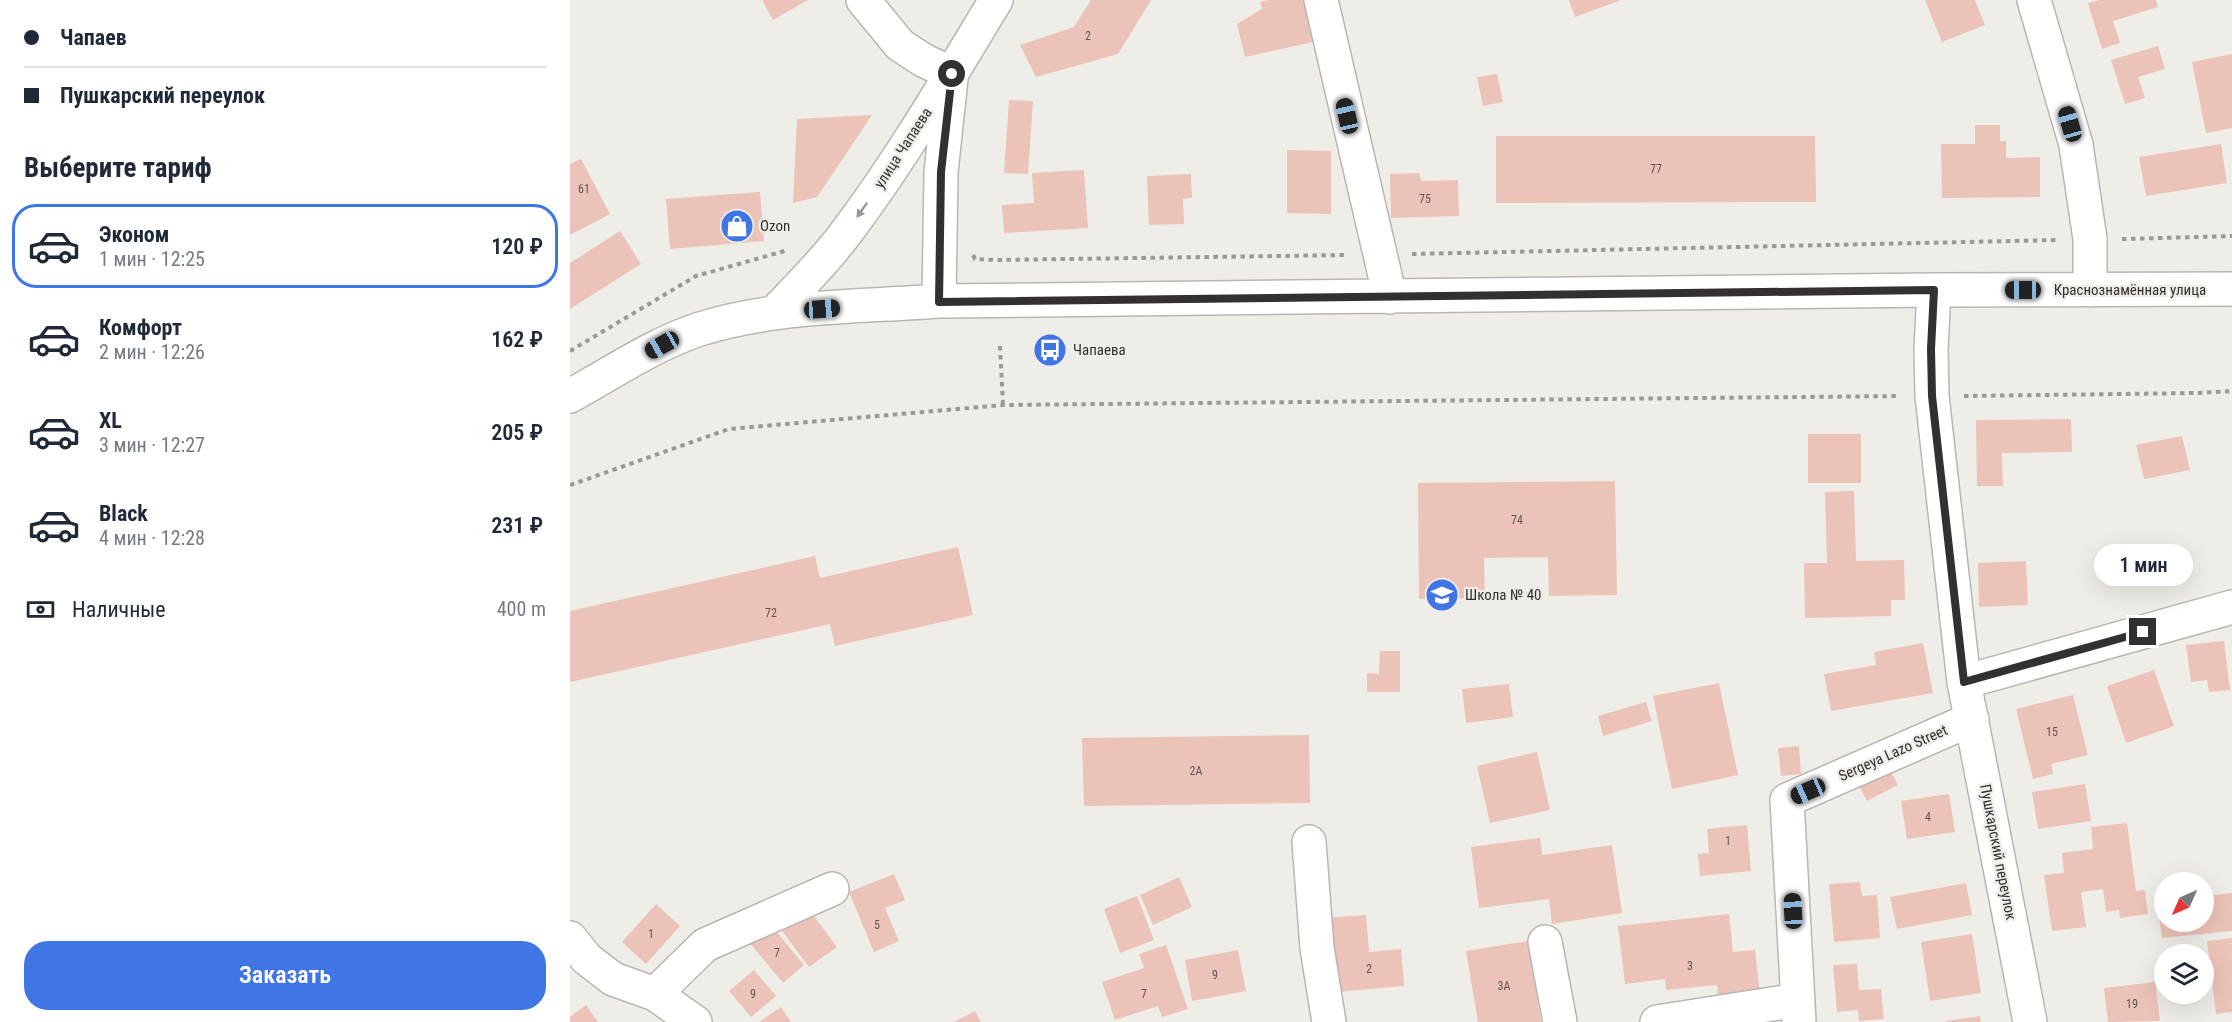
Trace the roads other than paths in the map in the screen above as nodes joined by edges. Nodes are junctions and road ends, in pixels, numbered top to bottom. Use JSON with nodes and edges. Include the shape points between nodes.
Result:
{"nodes":[{"id":1,"x":863,"y":0,"type":"edge"},
{"id":2,"x":996,"y":0,"type":"edge"},
{"id":3,"x":1321,"y":0,"type":"edge"},
{"id":4,"x":2034,"y":0,"type":"edge"},
{"id":5,"x":952,"y":74,"type":"junction"},
{"id":6,"x":2232,"y":289,"type":"edge"},
{"id":7,"x":1934,"y":290,"type":"junction"},
{"id":8,"x":2090,"y":290,"type":"junction"},
{"id":9,"x":1389,"y":297,"type":"junction"},
{"id":10,"x":939,"y":302,"type":"junction"},
{"id":11,"x":775,"y":312,"type":"junction"},
{"id":12,"x":570,"y":396,"type":"edge"},
{"id":13,"x":2232,"y":607,"type":"edge"},
{"id":14,"x":1964,"y":682,"type":"junction"},
{"id":15,"x":1972,"y":719,"type":"junction"},
{"id":16,"x":1308,"y":842,"type":"dead end"},
{"id":17,"x":832,"y":889,"type":"dead end"},
{"id":18,"x":570,"y":938,"type":"edge"},
{"id":19,"x":1545,"y":942,"type":"dead end"},
{"id":20,"x":655,"y":994,"type":"junction"},
{"id":21,"x":1799,"y":1011,"type":"edge"},
{"id":22,"x":695,"y":1022,"type":"edge"},
{"id":23,"x":1329,"y":1022,"type":"edge"},
{"id":24,"x":1560,"y":1022,"type":"edge"},
{"id":25,"x":1657,"y":1022,"type":"edge"},
{"id":26,"x":2031,"y":1022,"type":"edge"}],
"edges":[{"from":1,"to":5,"type":"street","via":[[900,45]]},
{"from":2,"to":5,"type":"street"},
{"from":3,"to":9,"type":"street"},
{"from":4,"to":8,"type":"street","via":[[2076,145],[2090,239]]},
{"from":5,"to":10,"type":"street","name":"улица Чапаева","via":[[941,172]]},
{"from":5,"to":11,"type":"street","name":"улица Чапаева","one_way":true,"via":[[846,232]]},
{"from":6,"to":8,"type":"street","name":"Краснознамённая улица"},
{"from":7,"to":8,"type":"street","name":"Краснознамённая улица"},
{"from":7,"to":9,"type":"street","name":"Краснознамённая улица"},
{"from":7,"to":14,"type":"street","name":"Пушкарский переулок","via":[[1932,396]]},
{"from":9,"to":10,"type":"street","name":"Краснознамённая улица"},
{"from":10,"to":11,"type":"street","name":"Краснознамённая улица"},
{"from":11,"to":12,"type":"street","name":"Краснознамённая улица","via":[[662,345]]},
{"from":13,"to":14,"type":"street"},
{"from":14,"to":15,"type":"street","name":"Пушкарский переулок"},
{"from":15,"to":21,"type":"street","name":"Sergeya Lazo Street","via":[[1787,800]]},
{"from":15,"to":26,"type":"street","name":"Пушкарский переулок"},
{"from":16,"to":23,"type":"street","via":[[1317,948]]},
{"from":17,"to":20,"type":"street","via":[[705,945]]},
{"from":18,"to":20,"type":"street","via":[[587,959],[613,979]]},
{"from":19,"to":24,"type":"street"},
{"from":20,"to":22,"type":"street"},
{"from":21,"to":25,"type":"street"}]}
